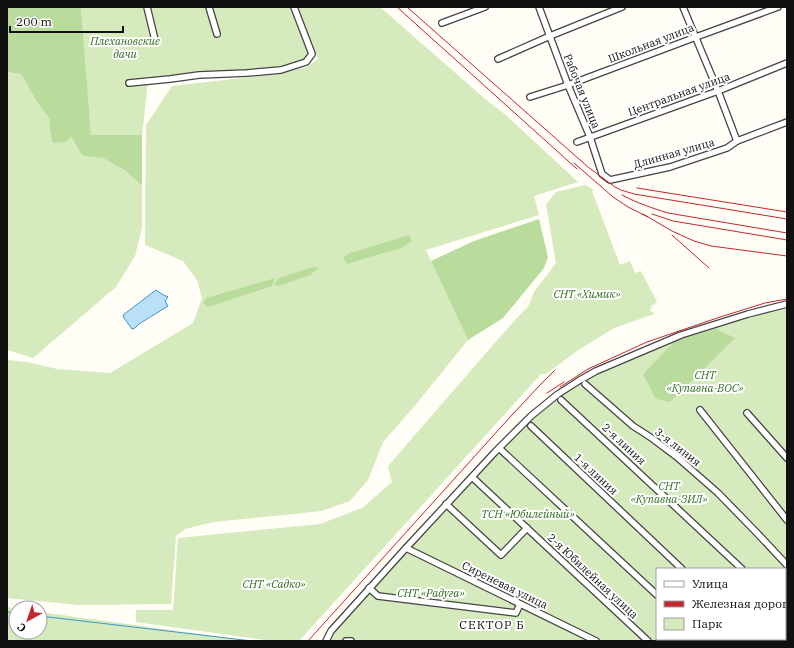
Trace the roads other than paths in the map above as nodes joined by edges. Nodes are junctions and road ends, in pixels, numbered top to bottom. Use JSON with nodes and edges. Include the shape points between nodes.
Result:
{"nodes":[{"id":1,"x":147,"y":7,"type":"edge"},
{"id":2,"x":209,"y":7,"type":"edge"},
{"id":3,"x":294,"y":7,"type":"edge"},
{"id":4,"x":485,"y":7,"type":"edge"},
{"id":5,"x":539,"y":7,"type":"edge"},
{"id":6,"x":622,"y":7,"type":"edge"},
{"id":7,"x":683,"y":7,"type":"edge"},
{"id":8,"x":778,"y":7,"type":"edge"},
{"id":9,"x":442,"y":23,"type":"dead end"},
{"id":10,"x":217,"y":34,"type":"dead end"},
{"id":11,"x":550,"y":36,"type":"junction"},
{"id":12,"x":696,"y":37,"type":"junction"},
{"id":13,"x":155,"y":40,"type":"dead end"},
{"id":14,"x":498,"y":59,"type":"dead end"},
{"id":15,"x":787,"y":63,"type":"edge"},
{"id":16,"x":129,"y":83,"type":"dead end"},
{"id":17,"x":568,"y":85,"type":"junction"},
{"id":18,"x":718,"y":91,"type":"junction"},
{"id":19,"x":530,"y":97,"type":"dead end"},
{"id":20,"x":786,"y":124,"type":"edge"},
{"id":21,"x":590,"y":137,"type":"junction"},
{"id":22,"x":737,"y":141,"type":"junction"},
{"id":23,"x":577,"y":142,"type":"dead end"},
{"id":24,"x":610,"y":180,"type":"joint"},
{"id":25,"x":787,"y":304,"type":"edge"},
{"id":26,"x":585,"y":384,"type":"dead end"},
{"id":27,"x":561,"y":400,"type":"dead end"},
{"id":28,"x":700,"y":410,"type":"dead end"},
{"id":29,"x":747,"y":413,"type":"dead end"},
{"id":30,"x":531,"y":426,"type":"dead end"},
{"id":31,"x":498,"y":448,"type":"junction"},
{"id":32,"x":787,"y":458,"type":"edge"},
{"id":33,"x":472,"y":477,"type":"junction"},
{"id":34,"x":446,"y":504,"type":"junction"},
{"id":35,"x":787,"y":520,"type":"edge"},
{"id":36,"x":527,"y":528,"type":"junction"},
{"id":37,"x":406,"y":548,"type":"junction"},
{"id":38,"x":787,"y":565,"type":"edge"},
{"id":39,"x":681,"y":568,"type":"edge"},
{"id":40,"x":741,"y":568,"type":"edge"},
{"id":41,"x":369,"y":588,"type":"junction"},
{"id":42,"x":656,"y":594,"type":"edge"},
{"id":43,"x":520,"y":604,"type":"junction"},
{"id":44,"x":326,"y":641,"type":"edge"},
{"id":45,"x":346,"y":641,"type":"edge"},
{"id":46,"x":351,"y":641,"type":"edge"},
{"id":47,"x":596,"y":641,"type":"edge"},
{"id":48,"x":648,"y":641,"type":"edge"}],
"edges":[{"from":1,"to":13,"type":"street"},
{"from":2,"to":10,"type":"street"},
{"from":3,"to":16,"type":"street","via":[[312,54],[306,62],[281,70],[199,75]]},
{"from":4,"to":9,"type":"street"},
{"from":5,"to":11,"type":"street","name":"Рабочая улица"},
{"from":6,"to":11,"type":"street"},
{"from":7,"to":12,"type":"street"},
{"from":8,"to":12,"type":"street","name":"Школьная улица"},
{"from":11,"to":14,"type":"street"},
{"from":11,"to":17,"type":"street","name":"Рабочая улица"},
{"from":12,"to":17,"type":"street","name":"Школьная улица"},
{"from":12,"to":18,"type":"street"},
{"from":15,"to":18,"type":"street","name":"Центральная улица"},
{"from":17,"to":19,"type":"street","name":"Школьная улица"},
{"from":17,"to":21,"type":"street","name":"Рабочая улица"},
{"from":18,"to":21,"type":"street","name":"Центральная улица"},
{"from":18,"to":22,"type":"street"},
{"from":20,"to":22,"type":"street","name":"Длинная улица"},
{"from":21,"to":23,"type":"street","name":"Центральная улица"},
{"from":21,"to":24,"type":"street","name":"Рабочая улица","via":[[602,174]]},
{"from":22,"to":24,"type":"street","name":"Длинная улица","via":[[728,148],[670,167]]},
{"from":25,"to":31,"type":"street","via":[[681,336],[596,371],[558,394],[530,416]]},
{"from":26,"to":38,"type":"street","name":"3-я линия","via":[[633,426],[677,457],[718,493]]},
{"from":27,"to":40,"type":"street","name":"2-я линия"},
{"from":28,"to":35,"type":"street"},
{"from":29,"to":32,"type":"street"},
{"from":30,"to":39,"type":"street","name":"1-я линия"},
{"from":31,"to":33,"type":"street"},
{"from":31,"to":42,"type":"street"},
{"from":33,"to":34,"type":"street"},
{"from":33,"to":36,"type":"street","name":"2-я Юбилейная улица"},
{"from":34,"to":36,"type":"street","via":[[501,555]]},
{"from":34,"to":37,"type":"street"},
{"from":36,"to":48,"type":"street","name":"2-я Юбилейная улица"},
{"from":37,"to":41,"type":"street"},
{"from":37,"to":43,"type":"street","name":"Сиреневая улица"},
{"from":41,"to":43,"type":"street","via":[[378,596],[516,613]]},
{"from":41,"to":44,"type":"street","via":[[331,631]]},
{"from":43,"to":47,"type":"street","name":"Сиреневая улица"},
{"from":45,"to":46,"type":"street"}]}
